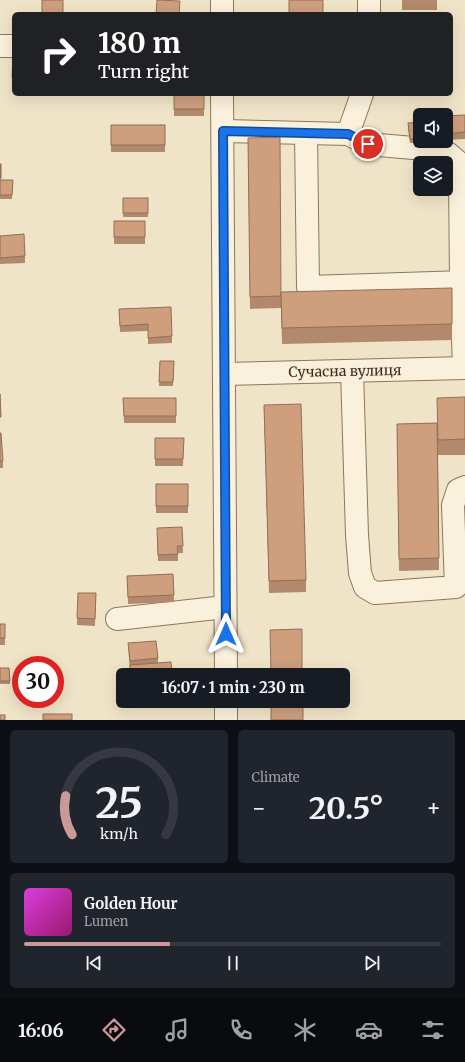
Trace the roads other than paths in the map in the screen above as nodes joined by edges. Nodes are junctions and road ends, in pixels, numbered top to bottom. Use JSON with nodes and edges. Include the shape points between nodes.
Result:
{"nodes":[{"id":1,"x":222,"y":0,"type":"edge"},
{"id":2,"x":369,"y":0,"type":"edge"},
{"id":3,"x":222,"y":12,"type":"edge"},
{"id":4,"x":369,"y":12,"type":"edge"},
{"id":5,"x":0,"y":46,"type":"edge"},
{"id":6,"x":12,"y":46,"type":"edge"},
{"id":7,"x":222,"y":96,"type":"edge"},
{"id":8,"x":361,"y":96,"type":"edge"},
{"id":9,"x":223,"y":131,"type":"junction"},
{"id":10,"x":306,"y":133,"type":"junction"},
{"id":11,"x":348,"y":134,"type":"junction"},
{"id":12,"x":463,"y":282,"type":"edge"},
{"id":13,"x":465,"y":368,"type":"edge"},
{"id":14,"x":352,"y":371,"type":"junction"},
{"id":15,"x":224,"y":374,"type":"junction"},
{"id":16,"x":465,"y":487,"type":"edge"},
{"id":17,"x":460,"y":586,"type":"edge"},
{"id":18,"x":225,"y":608,"type":"junction"},
{"id":19,"x":117,"y":620,"type":"dead end"},
{"id":20,"x":226,"y":668,"type":"edge"},
{"id":21,"x":226,"y":708,"type":"edge"},
{"id":22,"x":226,"y":720,"type":"edge"}],
"edges":[{"from":1,"to":3,"type":"street"},
{"from":2,"to":4,"type":"street"},
{"from":5,"to":6,"type":"street"},
{"from":7,"to":9,"type":"street"},
{"from":8,"to":11,"type":"street"},
{"from":9,"to":10,"type":"street"},
{"from":9,"to":15,"type":"street"},
{"from":10,"to":11,"type":"street"},
{"from":10,"to":12,"type":"street","via":[[308,287]]},
{"from":11,"to":12,"type":"street","via":[[368,144],[437,150],[449,154],[457,161],[460,175]]},
{"from":12,"to":13,"type":"street"},
{"from":13,"to":14,"type":"street","name":"Сучасна вулиця"},
{"from":14,"to":15,"type":"street","name":"Сучасна вулиця"},
{"from":14,"to":17,"type":"street","via":[[357,535],[360,573],[365,587],[375,593]]},
{"from":15,"to":18,"type":"street"},
{"from":16,"to":17,"type":"street","via":[[458,490],[453,505]]},
{"from":18,"to":19,"type":"street"},
{"from":18,"to":20,"type":"street"},
{"from":21,"to":22,"type":"street"}]}
